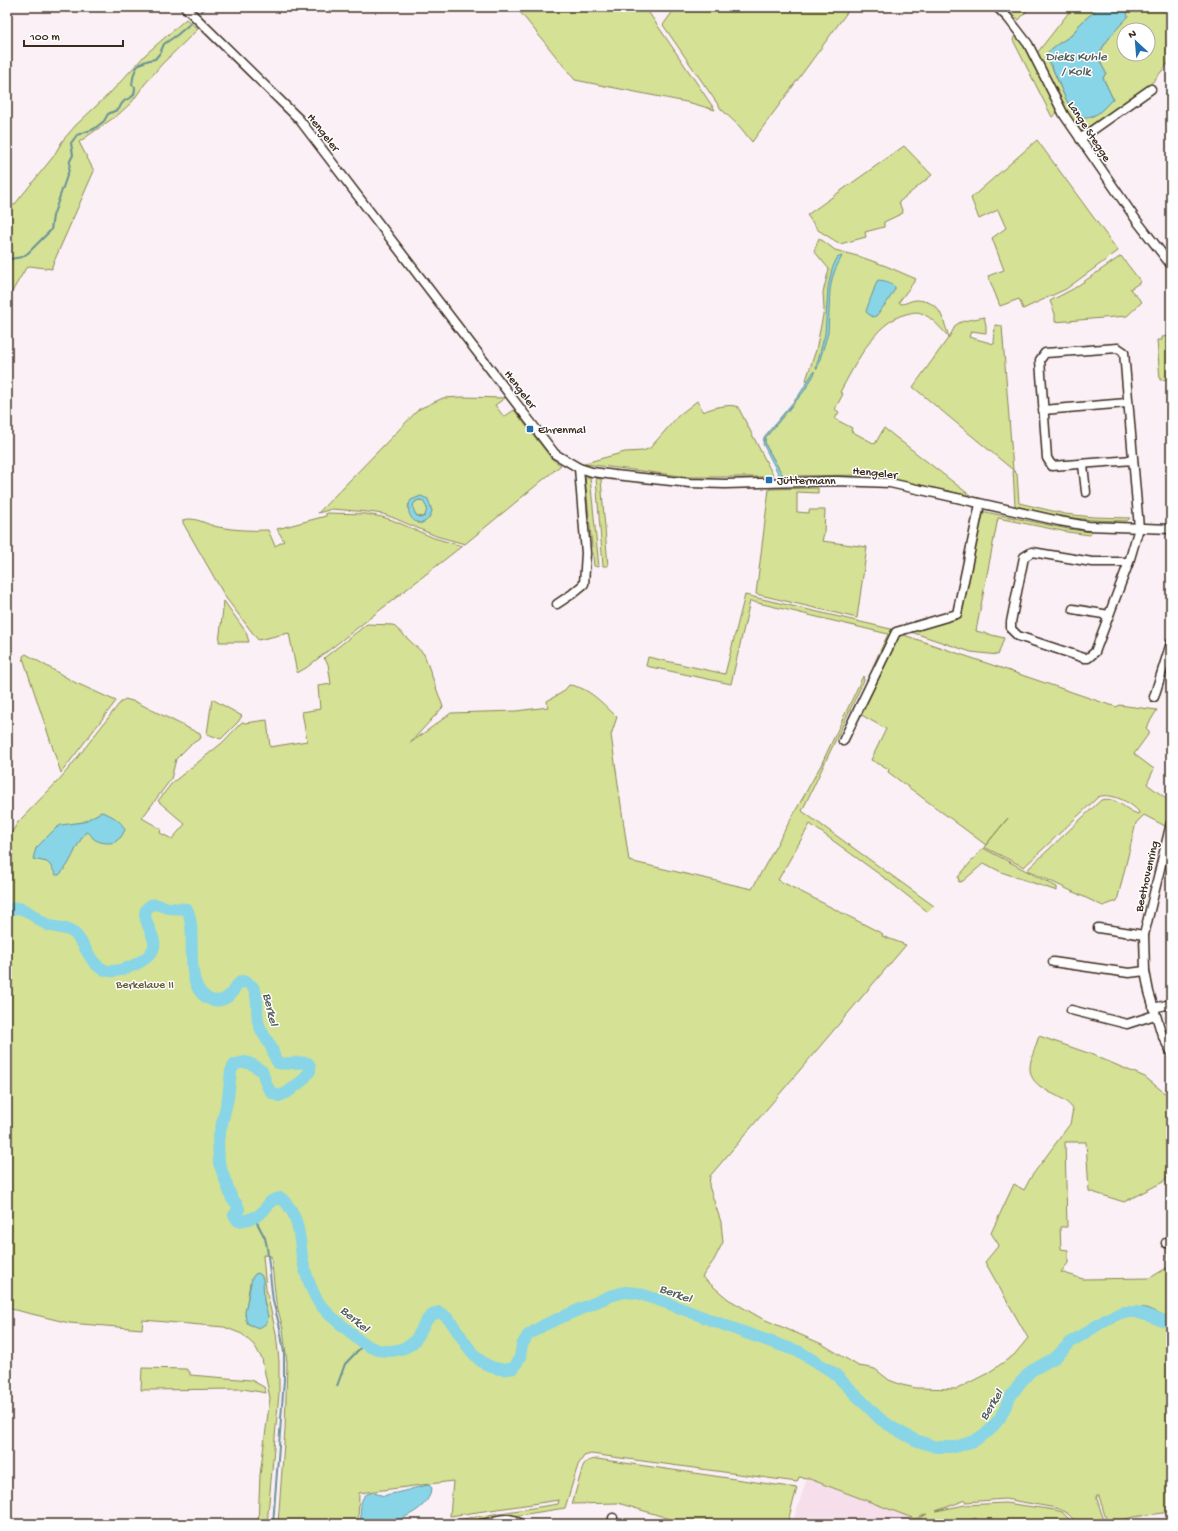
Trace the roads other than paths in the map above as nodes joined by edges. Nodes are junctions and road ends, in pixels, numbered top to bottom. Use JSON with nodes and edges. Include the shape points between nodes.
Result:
{"nodes":[{"id":1,"x":996,"y":7,"type":"edge"},
{"id":2,"x":189,"y":8,"type":"edge"},
{"id":3,"x":1151,"y":88,"type":"dead end"},
{"id":4,"x":1080,"y":139,"type":"junction"},
{"id":5,"x":1171,"y":265,"type":"edge"},
{"id":6,"x":1127,"y":403,"type":"junction"},
{"id":7,"x":1043,"y":410,"type":"junction"},
{"id":8,"x":1133,"y":460,"type":"junction"},
{"id":9,"x":1083,"y":465,"type":"junction"},
{"id":10,"x":579,"y":468,"type":"junction"},
{"id":11,"x":1086,"y":492,"type":"dead end"},
{"id":12,"x":980,"y":504,"type":"junction"},
{"id":13,"x":1138,"y":528,"type":"junction"},
{"id":14,"x":1171,"y":529,"type":"edge"},
{"id":15,"x":1129,"y":562,"type":"junction"},
{"id":16,"x":557,"y":604,"type":"dead end"},
{"id":17,"x":1073,"y":609,"type":"dead end"},
{"id":18,"x":1109,"y":615,"type":"junction"},
{"id":19,"x":1171,"y":643,"type":"edge"},
{"id":20,"x":1154,"y":697,"type":"dead end"},
{"id":21,"x":843,"y":741,"type":"dead end"},
{"id":22,"x":1171,"y":825,"type":"edge"},
{"id":23,"x":1098,"y":928,"type":"dead end"},
{"id":24,"x":1144,"y":935,"type":"junction"},
{"id":25,"x":1054,"y":962,"type":"dead end"},
{"id":26,"x":1145,"y":971,"type":"junction"},
{"id":27,"x":1171,"y":1004,"type":"edge"},
{"id":28,"x":1071,"y":1010,"type":"dead end"},
{"id":29,"x":1154,"y":1012,"type":"junction"},
{"id":30,"x":1171,"y":1052,"type":"edge"},
{"id":31,"x":481,"y":1524,"type":"edge"},
{"id":32,"x":520,"y":1524,"type":"edge"}],
"edges":[{"from":1,"to":4,"type":"street","name":"Lange Stegge","via":[[1028,44],[1064,114]]},
{"from":2,"to":10,"type":"street","name":"Hengeler","via":[[299,119],[555,454]]},
{"from":3,"to":4,"type":"street"},
{"from":4,"to":5,"type":"street","name":"Lange Stegge","via":[[1146,234]]},
{"from":6,"to":7,"type":"street"},
{"from":6,"to":7,"type":"street","via":[[1124,352],[1118,348],[1045,353],[1040,360]]},
{"from":6,"to":8,"type":"street"},
{"from":7,"to":9,"type":"street","via":[[1047,458],[1052,466]]},
{"from":8,"to":9,"type":"street"},
{"from":8,"to":13,"type":"street"},
{"from":9,"to":11,"type":"street"},
{"from":10,"to":12,"type":"street","name":"Hengeler","via":[[592,472],[690,483],[864,481],[890,484]]},
{"from":10,"to":16,"type":"street","via":[[586,553],[584,584]]},
{"from":12,"to":13,"type":"street","name":"Hengeler","via":[[1088,526]]},
{"from":12,"to":21,"type":"street","via":[[957,614],[896,632]]},
{"from":13,"to":14,"type":"street","name":"Hengeler"},
{"from":13,"to":15,"type":"street"},
{"from":15,"to":18,"type":"street"},
{"from":15,"to":18,"type":"street","via":[[1092,562],[1032,552],[1024,557],[1011,622],[1011,629],[1018,636],[1088,658],[1096,652]]},
{"from":17,"to":18,"type":"street"},
{"from":19,"to":20,"type":"street"},
{"from":22,"to":24,"type":"street","name":"Beethovenring"},
{"from":23,"to":24,"type":"street"},
{"from":24,"to":26,"type":"street","name":"Beethovenring"},
{"from":25,"to":26,"type":"street","via":[[1129,973]]},
{"from":26,"to":29,"type":"street","name":"Beethovenring"},
{"from":27,"to":29,"type":"street"},
{"from":28,"to":29,"type":"street","via":[[1127,1024]]},
{"from":29,"to":30,"type":"street","name":"Beethovenring"},
{"from":31,"to":32,"type":"street","via":[[511,1519],[517,1520]]}]}
